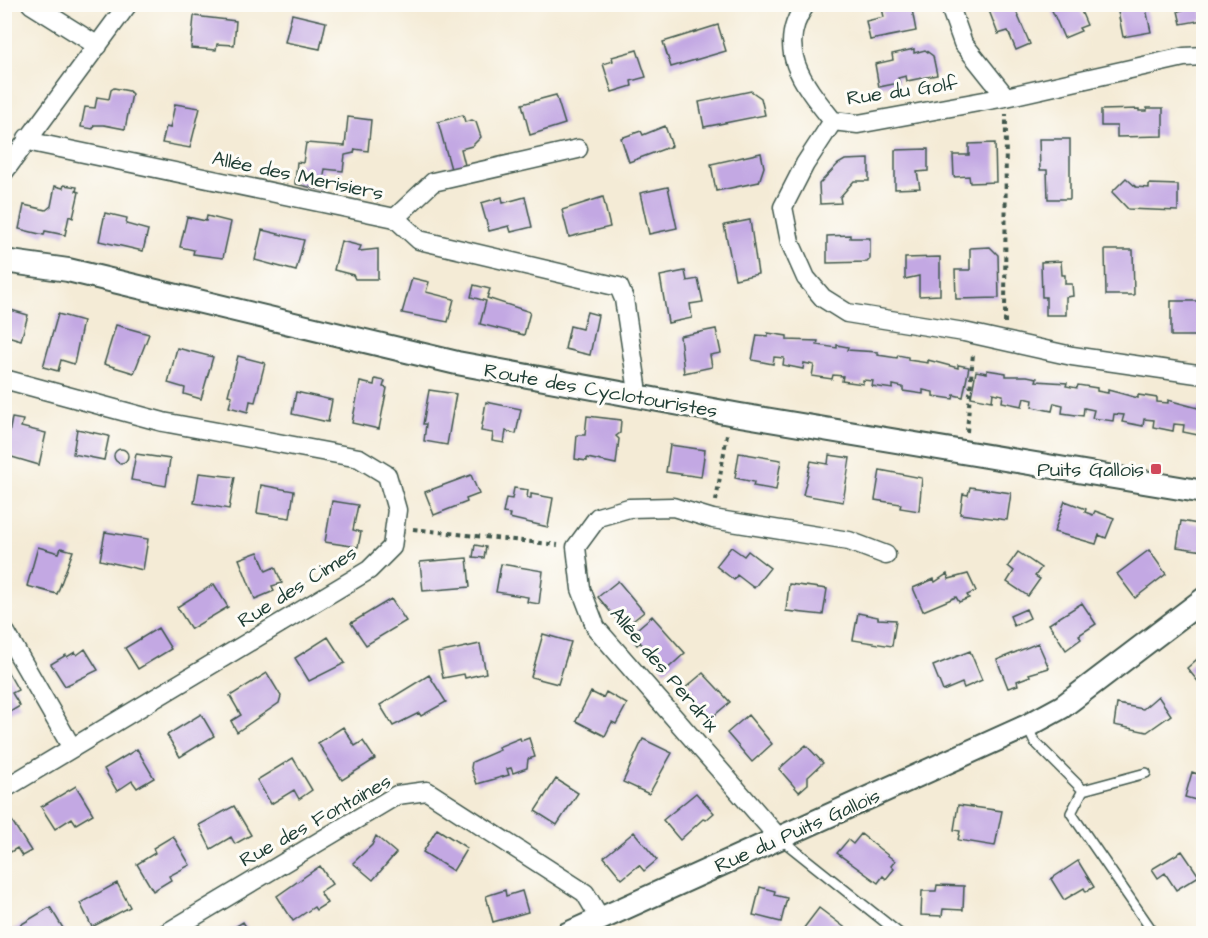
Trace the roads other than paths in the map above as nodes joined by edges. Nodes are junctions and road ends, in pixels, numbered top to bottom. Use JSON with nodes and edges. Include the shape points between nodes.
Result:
{"nodes":[{"id":1,"x":31,"y":4,"type":"edge"},
{"id":2,"x":128,"y":4,"type":"edge"},
{"id":3,"x":806,"y":4,"type":"edge"},
{"id":4,"x":949,"y":4,"type":"edge"},
{"id":5,"x":98,"y":46,"type":"junction"},
{"id":6,"x":1203,"y":56,"type":"edge"},
{"id":7,"x":1006,"y":97,"type":"junction"},
{"id":8,"x":833,"y":121,"type":"junction"},
{"id":9,"x":27,"y":138,"type":"junction"},
{"id":10,"x":578,"y":150,"type":"dead end"},
{"id":11,"x":4,"y":172,"type":"edge"},
{"id":12,"x":395,"y":218,"type":"junction"},
{"id":13,"x":4,"y":261,"type":"edge"},
{"id":14,"x":1203,"y":375,"type":"edge"},
{"id":15,"x":4,"y":379,"type":"edge"},
{"id":16,"x":634,"y":396,"type":"junction"},
{"id":17,"x":1203,"y":492,"type":"edge"},
{"id":18,"x":886,"y":555,"type":"dead end"},
{"id":19,"x":1203,"y":599,"type":"edge"},
{"id":20,"x":6,"y":633,"type":"dead end"},
{"id":21,"x":1027,"y":726,"type":"junction"},
{"id":22,"x":72,"y":748,"type":"junction"},
{"id":23,"x":1146,"y":773,"type":"dead end"},
{"id":24,"x":4,"y":789,"type":"edge"},
{"id":25,"x":1083,"y":790,"type":"junction"},
{"id":26,"x":779,"y":837,"type":"junction"},
{"id":27,"x":600,"y":918,"type":"junction"},
{"id":28,"x":1151,"y":929,"type":"dead end"},
{"id":29,"x":165,"y":933,"type":"edge"},
{"id":30,"x":569,"y":933,"type":"edge"},
{"id":31,"x":900,"y":933,"type":"edge"}],
"edges":[{"from":1,"to":5,"type":"street"},
{"from":2,"to":5,"type":"street"},
{"from":3,"to":8,"type":"street","via":[[798,15],[792,38],[792,58],[808,90]]},
{"from":4,"to":7,"type":"street","via":[[963,43]]},
{"from":5,"to":9,"type":"street"},
{"from":6,"to":7,"type":"street","name":"Rue du Golf"},
{"from":7,"to":8,"type":"street","name":"Rue du Golf","via":[[858,124]]},
{"from":8,"to":14,"type":"street","name":"Rue du Golf","via":[[783,207],[790,242],[806,278],[823,298],[847,313],[1072,356]]},
{"from":9,"to":11,"type":"street"},
{"from":9,"to":12,"type":"street","name":"Allée des Merisiers"},
{"from":10,"to":12,"type":"street","via":[[433,182]]},
{"from":12,"to":16,"type":"street","name":"Allée des Merisiers","via":[[419,240],[619,287],[637,385]]},
{"from":13,"to":16,"type":"street","name":"Route des Cyclotouristes","via":[[68,270],[457,363]]},
{"from":15,"to":22,"type":"street","name":"Rue des Cimes","via":[[162,422],[360,458],[387,475],[397,510],[392,548],[369,570]]},
{"from":16,"to":17,"type":"street","name":"Route des Cyclotouristes"},
{"from":18,"to":26,"type":"street","name":"Allée des Perdrix","via":[[849,542],[713,519],[673,507],[629,508],[598,517],[576,548],[581,589],[596,628]]},
{"from":19,"to":21,"type":"street","name":"Rue du Puits Gallois","via":[[1062,707]]},
{"from":20,"to":22,"type":"street"},
{"from":21,"to":25,"type":"lane","via":[[1034,741]]},
{"from":21,"to":26,"type":"street","name":"Rue du Puits Gallois"},
{"from":22,"to":24,"type":"street","name":"Rue des Cimes"},
{"from":23,"to":25,"type":"lane"},
{"from":25,"to":28,"type":"lane","via":[[1071,813]]},
{"from":26,"to":27,"type":"street","name":"Rue du Puits Gallois"},
{"from":26,"to":31,"type":"lane"},
{"from":27,"to":29,"type":"street","name":"Rue des Fontaines","via":[[585,893],[427,791],[397,795]]},
{"from":27,"to":30,"type":"street","name":"Rue du Puits Gallois"}]}
